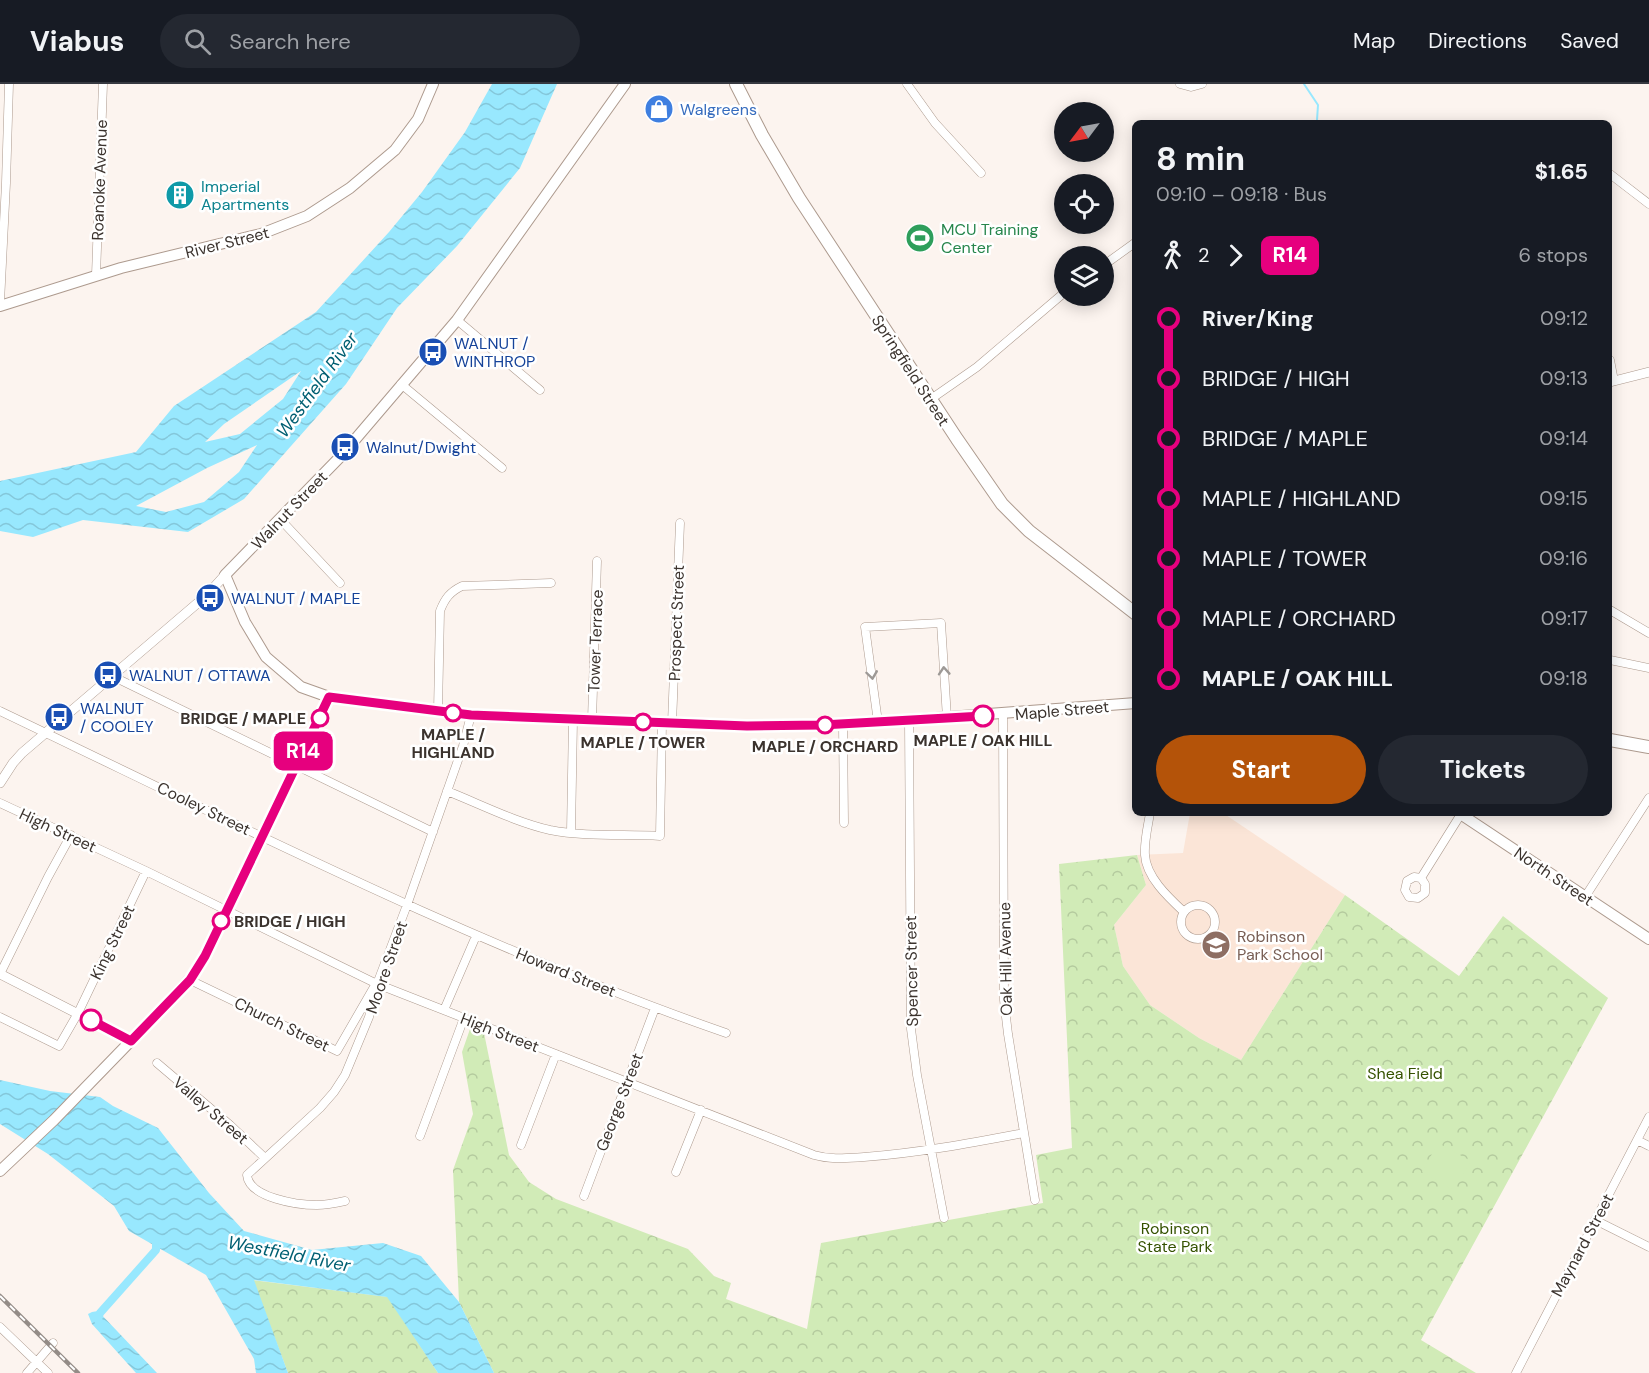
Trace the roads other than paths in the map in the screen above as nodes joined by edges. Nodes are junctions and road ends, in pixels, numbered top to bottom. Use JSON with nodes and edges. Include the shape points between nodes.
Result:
{"nodes":[{"id":1,"x":9,"y":84,"type":"edge"},
{"id":2,"x":103,"y":84,"type":"edge"},
{"id":3,"x":433,"y":84,"type":"edge"},
{"id":4,"x":625,"y":84,"type":"edge"},
{"id":5,"x":736,"y":84,"type":"edge"},
{"id":6,"x":907,"y":84,"type":"edge"},
{"id":7,"x":1180,"y":84,"type":"edge"},
{"id":8,"x":1201,"y":85,"type":"edge"},
{"id":9,"x":981,"y":173,"type":"dead end"},
{"id":10,"x":1612,"y":176,"type":"edge"},
{"id":11,"x":1649,"y":204,"type":"edge"},
{"id":12,"x":1132,"y":245,"type":"edge"},
{"id":13,"x":1114,"y":258,"type":"edge"},
{"id":14,"x":96,"y":276,"type":"junction"},
{"id":15,"x":1054,"y":301,"type":"edge"},
{"id":16,"x":0,"y":304,"type":"edge"},
{"id":17,"x":458,"y":320,"type":"junction"},
{"id":18,"x":1649,"y":372,"type":"edge"},
{"id":19,"x":1612,"y":381,"type":"edge"},
{"id":20,"x":401,"y":384,"type":"junction"},
{"id":21,"x":540,"y":390,"type":"dead end"},
{"id":22,"x":931,"y":399,"type":"junction"},
{"id":23,"x":502,"y":468,"type":"dead end"},
{"id":24,"x":280,"y":519,"type":"junction"},
{"id":25,"x":680,"y":524,"type":"dead end"},
{"id":26,"x":597,"y":561,"type":"dead end"},
{"id":27,"x":225,"y":575,"type":"junction"},
{"id":28,"x":340,"y":583,"type":"dead end"},
{"id":29,"x":551,"y":583,"type":"dead end"},
{"id":30,"x":1132,"y":611,"type":"edge"},
{"id":31,"x":1612,"y":611,"type":"edge"},
{"id":32,"x":1649,"y":633,"type":"edge"},
{"id":33,"x":1649,"y":658,"type":"edge"},
{"id":34,"x":1612,"y":660,"type":"edge"},
{"id":35,"x":1647,"y":668,"type":"edge"},
{"id":36,"x":112,"y":676,"type":"junction"},
{"id":37,"x":329,"y":697,"type":"junction"},
{"id":38,"x":1132,"y":703,"type":"edge"},
{"id":39,"x":0,"y":711,"type":"edge"},
{"id":40,"x":438,"y":711,"type":"junction"},
{"id":41,"x":471,"y":715,"type":"junction"},
{"id":42,"x":1003,"y":715,"type":"junction"},
{"id":43,"x":947,"y":718,"type":"junction"},
{"id":44,"x":573,"y":720,"type":"junction"},
{"id":45,"x":592,"y":720,"type":"junction"},
{"id":46,"x":909,"y":720,"type":"junction"},
{"id":47,"x":878,"y":722,"type":"junction"},
{"id":48,"x":667,"y":723,"type":"junction"},
{"id":49,"x":843,"y":724,"type":"junction"},
{"id":50,"x":46,"y":732,"type":"junction"},
{"id":51,"x":1612,"y":740,"type":"edge"},
{"id":52,"x":1649,"y":747,"type":"edge"},
{"id":53,"x":296,"y":766,"type":"junction"},
{"id":54,"x":0,"y":783,"type":"edge"},
{"id":55,"x":447,"y":790,"type":"junction"},
{"id":56,"x":1649,"y":798,"type":"edge"},
{"id":57,"x":0,"y":803,"type":"edge"},
{"id":58,"x":1150,"y":816,"type":"edge"},
{"id":59,"x":1459,"y":816,"type":"edge"},
{"id":60,"x":1463,"y":816,"type":"edge"},
{"id":61,"x":844,"y":823,"type":"dead end"},
{"id":62,"x":433,"y":832,"type":"junction"},
{"id":63,"x":571,"y":832,"type":"junction"},
{"id":64,"x":71,"y":836,"type":"junction"},
{"id":65,"x":262,"y":836,"type":"junction"},
{"id":66,"x":146,"y":871,"type":"junction"},
{"id":67,"x":1421,"y":878,"type":"dead end"},
{"id":68,"x":1585,"y":897,"type":"junction"},
{"id":69,"x":407,"y":905,"type":"junction"},
{"id":70,"x":226,"y":911,"type":"junction"},
{"id":71,"x":1184,"y":912,"type":"junction"},
{"id":72,"x":476,"y":936,"type":"junction"},
{"id":73,"x":1649,"y":939,"type":"edge"},
{"id":74,"x":0,"y":974,"type":"edge"},
{"id":75,"x":190,"y":980,"type":"junction"},
{"id":76,"x":377,"y":984,"type":"junction"},
{"id":77,"x":655,"y":1008,"type":"junction"},
{"id":78,"x":444,"y":1010,"type":"junction"},
{"id":79,"x":78,"y":1013,"type":"junction"},
{"id":80,"x":0,"y":1017,"type":"edge"},
{"id":81,"x":464,"y":1018,"type":"junction"},
{"id":82,"x":726,"y":1033,"type":"dead end"},
{"id":83,"x":131,"y":1041,"type":"junction"},
{"id":84,"x":556,"y":1054,"type":"junction"},
{"id":85,"x":157,"y":1063,"type":"dead end"},
{"id":86,"x":627,"y":1082,"type":"junction"},
{"id":87,"x":701,"y":1110,"type":"junction"},
{"id":88,"x":1649,"y":1117,"type":"edge"},
{"id":89,"x":1024,"y":1133,"type":"junction"},
{"id":90,"x":420,"y":1136,"type":"dead end"},
{"id":91,"x":1637,"y":1140,"type":"junction"},
{"id":92,"x":521,"y":1145,"type":"dead end"},
{"id":93,"x":1649,"y":1146,"type":"edge"},
{"id":94,"x":931,"y":1149,"type":"junction"},
{"id":95,"x":265,"y":1158,"type":"junction"},
{"id":96,"x":4,"y":1168,"type":"edge"},
{"id":97,"x":676,"y":1172,"type":"dead end"},
{"id":98,"x":584,"y":1196,"type":"dead end"},
{"id":99,"x":1035,"y":1200,"type":"dead end"},
{"id":100,"x":345,"y":1202,"type":"dead end"},
{"id":101,"x":944,"y":1218,"type":"dead end"},
{"id":102,"x":1595,"y":1220,"type":"junction"},
{"id":103,"x":1649,"y":1247,"type":"edge"},
{"id":104,"x":0,"y":1327,"type":"edge"},
{"id":105,"x":53,"y":1343,"type":"dead end"},
{"id":106,"x":37,"y":1362,"type":"junction"},
{"id":107,"x":27,"y":1373,"type":"edge"},
{"id":108,"x":48,"y":1373,"type":"edge"},
{"id":109,"x":1516,"y":1373,"type":"edge"}],
"edges":[{"from":1,"to":16,"type":"street"},
{"from":2,"to":14,"type":"street","name":"Roanoke Avenue"},
{"from":3,"to":14,"type":"main road","name":"River Street","via":[[418,119],[395,150],[316,211],[261,234]]},
{"from":4,"to":17,"type":"main road","name":"Walnut Street"},
{"from":5,"to":22,"type":"main road","name":"Springfield Street","via":[[785,175]]},
{"from":6,"to":9,"type":"street","via":[[935,123]]},
{"from":7,"to":8,"type":"street"},
{"from":10,"to":11,"type":"street"},
{"from":12,"to":13,"type":"street"},
{"from":14,"to":16,"type":"main road","name":"River Street"},
{"from":15,"to":22,"type":"street"},
{"from":17,"to":20,"type":"main road","name":"Walnut Street"},
{"from":17,"to":21,"type":"street"},
{"from":18,"to":19,"type":"street"},
{"from":20,"to":23,"type":"street"},
{"from":20,"to":24,"type":"main road","name":"Walnut Street"},
{"from":22,"to":30,"type":"main road","name":"Springfield Street","via":[[1012,516]]},
{"from":24,"to":27,"type":"main road","name":"Walnut Street"},
{"from":24,"to":28,"type":"street"},
{"from":25,"to":48,"type":"street","name":"Prospect Street"},
{"from":26,"to":45,"type":"street","name":"Tower Terrace"},
{"from":27,"to":36,"type":"street","name":"Walnut Street"},
{"from":27,"to":37,"type":"main road","name":"Maple Street","via":[[245,622],[266,657],[301,687]]},
{"from":29,"to":40,"type":"street","via":[[462,586],[444,599],[440,611]]},
{"from":31,"to":32,"type":"street"},
{"from":33,"to":35,"type":"street"},
{"from":34,"to":35,"type":"street"},
{"from":36,"to":50,"type":"street","name":"Walnut Street"},
{"from":36,"to":53,"type":"street"},
{"from":37,"to":40,"type":"main road","name":"Maple Street"},
{"from":37,"to":53,"type":"main road"},
{"from":38,"to":42,"type":"main road","name":"Maple Street"},
{"from":39,"to":50,"type":"street","name":"Cooley Street"},
{"from":40,"to":41,"type":"main road","name":"Maple Street"},
{"from":41,"to":44,"type":"main road","name":"Maple Street"},
{"from":41,"to":55,"type":"street","name":"Moore Street"},
{"from":42,"to":43,"type":"main road","name":"Maple Street"},
{"from":42,"to":89,"type":"street","name":"Oak Hill Avenue","via":[[1004,1000]]},
{"from":43,"to":46,"type":"main road","name":"Maple Street"},
{"from":43,"to":47,"type":"street","one_way":true,"via":[[941,623],[865,627]]},
{"from":44,"to":45,"type":"main road","name":"Maple Street"},
{"from":44,"to":63,"type":"street"},
{"from":45,"to":48,"type":"main road","name":"Maple Street"},
{"from":46,"to":47,"type":"main road","name":"Maple Street"},
{"from":46,"to":94,"type":"street","name":"Spencer Street","via":[[911,1029]]},
{"from":47,"to":49,"type":"main road","name":"Maple Street"},
{"from":48,"to":49,"type":"main road","name":"Maple Street"},
{"from":48,"to":63,"type":"street","name":"Prospect Street","via":[[660,836]]},
{"from":49,"to":61,"type":"street"},
{"from":50,"to":54,"type":"street","name":"Walnut Street","via":[[17,758]]},
{"from":50,"to":65,"type":"street","name":"Cooley Street"},
{"from":51,"to":52,"type":"main road"},
{"from":53,"to":62,"type":"street"},
{"from":53,"to":65,"type":"main road"},
{"from":55,"to":62,"type":"street","name":"Moore Street"},
{"from":55,"to":63,"type":"street","via":[[537,826]]},
{"from":56,"to":68,"type":"street"},
{"from":57,"to":64,"type":"street","name":"High Street"},
{"from":58,"to":71,"type":"street","via":[[1147,864],[1161,889]]},
{"from":59,"to":67,"type":"street"},
{"from":60,"to":68,"type":"main road","name":"North Street"},
{"from":62,"to":69,"type":"street","name":"Moore Street"},
{"from":64,"to":66,"type":"street","name":"High Street"},
{"from":64,"to":74,"type":"street"},
{"from":65,"to":69,"type":"street","name":"Cooley Street"},
{"from":65,"to":70,"type":"main road"},
{"from":66,"to":70,"type":"street","name":"High Street"},
{"from":66,"to":79,"type":"street","name":"King Street"},
{"from":68,"to":73,"type":"main road","name":"North Street"},
{"from":69,"to":72,"type":"street","name":"Howard Street"},
{"from":69,"to":76,"type":"street","name":"Moore Street"},
{"from":70,"to":75,"type":"main road"},
{"from":70,"to":76,"type":"street","name":"High Street"},
{"from":71,"to":71,"type":"street","via":[[1196,905],[1209,908],[1215,920],[1211,933],[1199,939],[1187,936],[1181,926]]},
{"from":72,"to":77,"type":"street","name":"Howard Street"},
{"from":72,"to":78,"type":"street"},
{"from":74,"to":79,"type":"street"},
{"from":75,"to":76,"type":"street","name":"Church Street","via":[[337,1051]]},
{"from":75,"to":83,"type":"main road"},
{"from":76,"to":78,"type":"street","name":"High Street"},
{"from":76,"to":95,"type":"street","name":"Moore Street","via":[[369,1017],[340,1084],[320,1108]]},
{"from":77,"to":82,"type":"street","name":"Howard Street"},
{"from":77,"to":86,"type":"street","name":"George Street"},
{"from":78,"to":81,"type":"street","name":"High Street"},
{"from":79,"to":80,"type":"street","name":"King Street","via":[[59,1046]]},
{"from":79,"to":83,"type":"street"},
{"from":81,"to":84,"type":"street","name":"High Street"},
{"from":81,"to":90,"type":"street"},
{"from":83,"to":96,"type":"main road"},
{"from":84,"to":86,"type":"street","name":"High Street"},
{"from":84,"to":92,"type":"street"},
{"from":85,"to":95,"type":"street","name":"Valley Street"},
{"from":86,"to":87,"type":"street","name":"High Street"},
{"from":86,"to":98,"type":"street","name":"George Street"},
{"from":87,"to":94,"type":"street","name":"High Street","via":[[825,1158]]},
{"from":87,"to":97,"type":"street"},
{"from":88,"to":91,"type":"street","name":"Maynard Street"},
{"from":89,"to":94,"type":"street","name":"High Street"},
{"from":89,"to":99,"type":"street","name":"Oak Hill Avenue"},
{"from":91,"to":93,"type":"street"},
{"from":91,"to":102,"type":"street","name":"Maynard Street"},
{"from":94,"to":101,"type":"street","name":"Spencer Street"},
{"from":95,"to":100,"type":"street","name":"Moore Street","via":[[247,1178],[262,1193],[318,1205]]},
{"from":102,"to":103,"type":"street"},
{"from":102,"to":109,"type":"street","name":"Maynard Street"},
{"from":104,"to":106,"type":"street"},
{"from":105,"to":106,"type":"street"},
{"from":106,"to":107,"type":"street"},
{"from":106,"to":108,"type":"street"}]}
